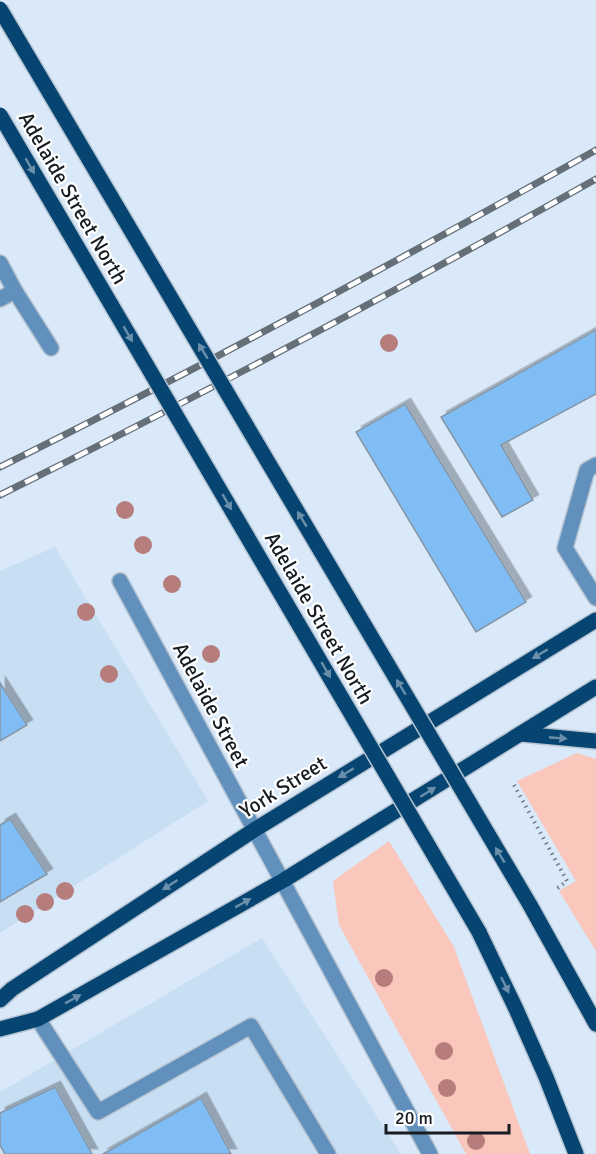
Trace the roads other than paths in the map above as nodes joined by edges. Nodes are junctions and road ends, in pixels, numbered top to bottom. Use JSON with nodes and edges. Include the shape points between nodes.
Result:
{"nodes":[{"id":1,"x":0,"y":9,"type":"edge"},
{"id":2,"x":0,"y":116,"type":"edge"},
{"id":3,"x":0,"y":263,"type":"edge"},
{"id":4,"x":15,"y":291,"type":"junction"},
{"id":5,"x":0,"y":299,"type":"edge"},
{"id":6,"x":51,"y":348,"type":"dead end"},
{"id":7,"x":596,"y":465,"type":"edge"},
{"id":8,"x":120,"y":580,"type":"dead end"},
{"id":9,"x":596,"y":598,"type":"edge"},
{"id":10,"x":594,"y":626,"type":"edge"},
{"id":11,"x":596,"y":687,"type":"edge"},
{"id":12,"x":521,"y":734,"type":"junction"},
{"id":13,"x":596,"y":741,"type":"edge"},
{"id":14,"x":254,"y":830,"type":"junction"},
{"id":15,"x":284,"y":880,"type":"junction"},
{"id":16,"x":0,"y":1000,"type":"edge"},
{"id":17,"x":38,"y":1019,"type":"junction"},
{"id":18,"x":596,"y":1024,"type":"edge"},
{"id":19,"x":0,"y":1029,"type":"edge"},
{"id":20,"x":328,"y":1154,"type":"edge"},
{"id":21,"x":430,"y":1154,"type":"edge"},
{"id":22,"x":576,"y":1154,"type":"edge"}],
"edges":[{"from":18,"to":1,"type":"main road","name":"Adelaide Street North","one_way":true,"bridge":true,"via":[[530,905]]},
{"from":2,"to":22,"type":"main road","name":"Adelaide Street North","one_way":true,"bridge":true,"via":[[479,932],[546,1077]]},
{"from":3,"to":4,"type":"street"},
{"from":4,"to":5,"type":"street"},
{"from":4,"to":6,"type":"street"},
{"from":7,"to":9,"type":"street","via":[[586,470],[565,548]]},
{"from":8,"to":14,"type":"street","name":"Adelaide Street"},
{"from":10,"to":14,"type":"main road","name":"York Street","one_way":true},
{"from":11,"to":12,"type":"main road"},
{"from":12,"to":13,"type":"main road","one_way":true},
{"from":15,"to":12,"type":"main road","one_way":true},
{"from":14,"to":15,"type":"street","name":"Adelaide Street"},
{"from":14,"to":16,"type":"main road","name":"York Street","one_way":true},
{"from":17,"to":15,"type":"main road","one_way":true},
{"from":15,"to":21,"type":"street"},
{"from":17,"to":19,"type":"main road"},
{"from":17,"to":20,"type":"street","via":[[98,1112],[251,1026]]}]}
